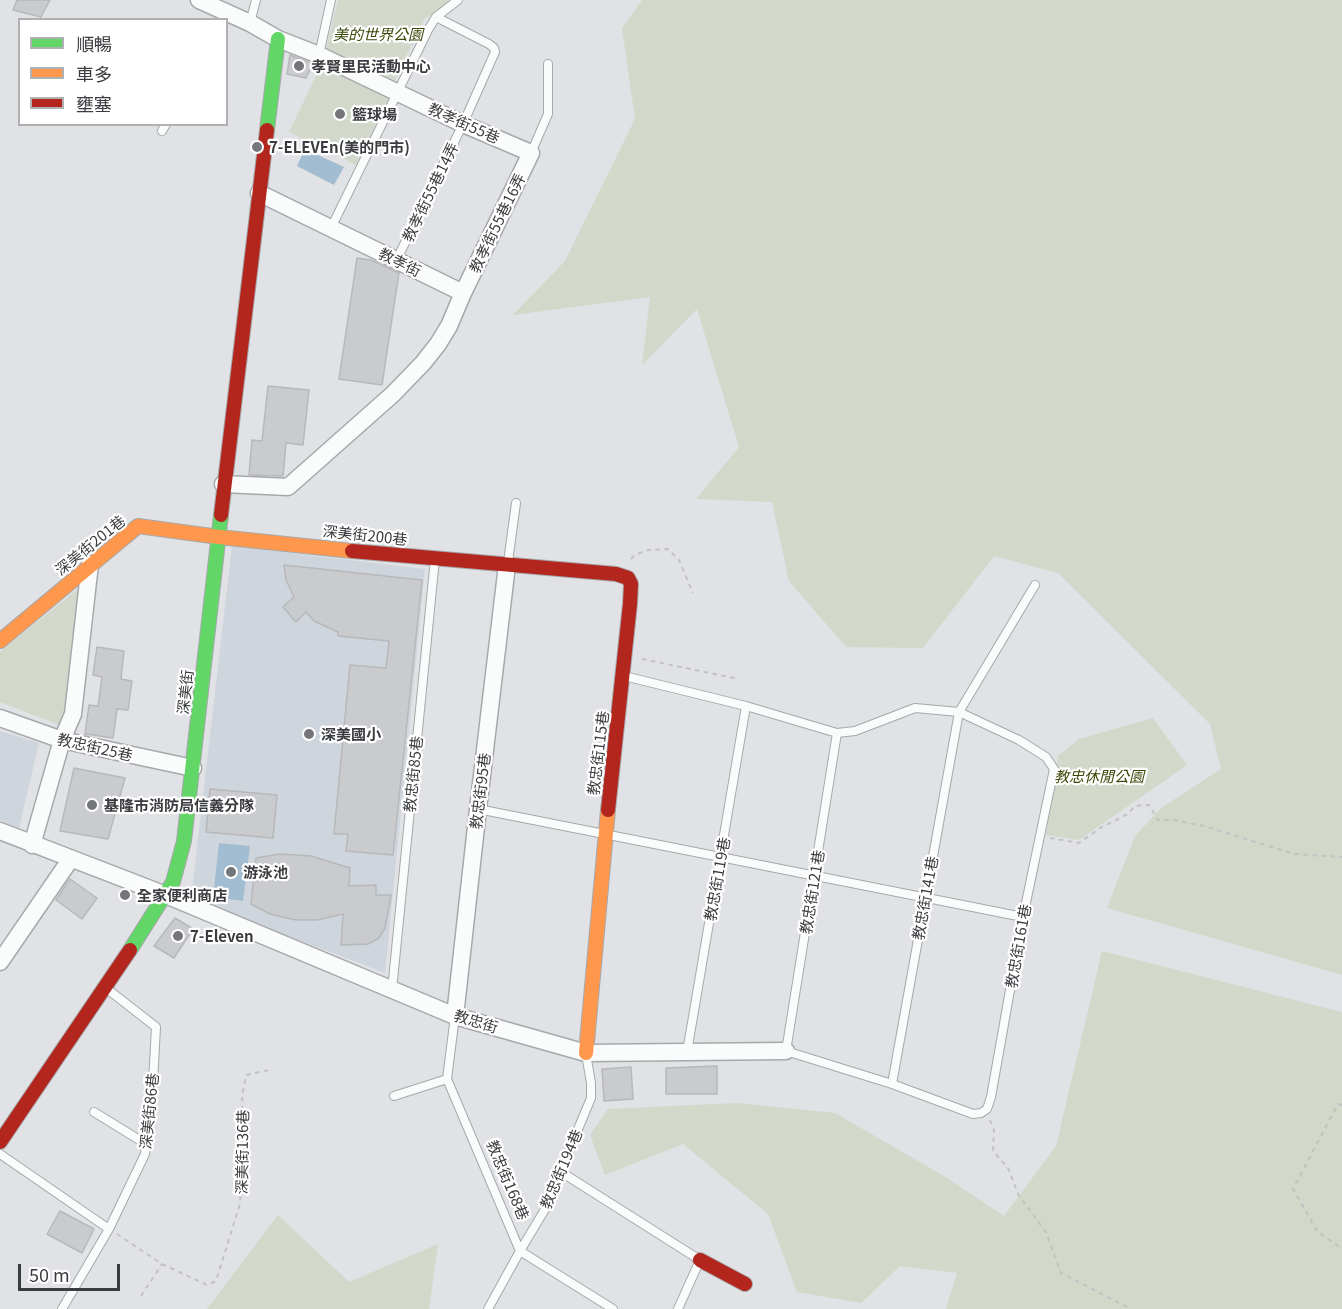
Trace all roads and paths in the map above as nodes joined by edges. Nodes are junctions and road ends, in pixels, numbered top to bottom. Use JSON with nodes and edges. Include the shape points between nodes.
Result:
{"nodes":[{"id":1,"x":199,"y":0,"type":"edge"},
{"id":2,"x":256,"y":0,"type":"edge"},
{"id":3,"x":331,"y":0,"type":"edge"},
{"id":4,"x":458,"y":0,"type":"edge"},
{"id":5,"x":219,"y":15,"type":"edge"},
{"id":6,"x":436,"y":17,"type":"junction"},
{"id":7,"x":250,"y":22,"type":"junction"},
{"id":8,"x":278,"y":39,"type":"junction"},
{"id":9,"x":319,"y":55,"type":"junction"},
{"id":10,"x":548,"y":64,"type":"dead end"},
{"id":11,"x":397,"y":92,"type":"junction"},
{"id":12,"x":463,"y":124,"type":"junction"},
{"id":13,"x":531,"y":153,"type":"junction"},
{"id":14,"x":259,"y":193,"type":"junction"},
{"id":15,"x":331,"y":228,"type":"junction"},
{"id":16,"x":397,"y":260,"type":"junction"},
{"id":17,"x":463,"y":293,"type":"junction"},
{"id":18,"x":223,"y":484,"type":"junction"},
{"id":19,"x":516,"y":504,"type":"dead end"},
{"id":20,"x":219,"y":537,"type":"junction"},
{"id":21,"x":435,"y":559,"type":"junction"},
{"id":22,"x":90,"y":564,"type":"junction"},
{"id":23,"x":507,"y":566,"type":"junction"},
{"id":24,"x":616,"y":574,"type":"junction"},
{"id":25,"x":1035,"y":585,"type":"dead end"},
{"id":26,"x":693,"y":594,"type":"dead end"},
{"id":27,"x":0,"y":641,"type":"edge"},
{"id":28,"x":625,"y":656,"type":"junction"},
{"id":29,"x":623,"y":676,"type":"junction"},
{"id":30,"x":739,"y":679,"type":"dead end"},
{"id":31,"x":746,"y":706,"type":"junction"},
{"id":32,"x":959,"y":712,"type":"junction"},
{"id":33,"x":0,"y":718,"type":"edge"},
{"id":34,"x":837,"y":733,"type":"junction"},
{"id":35,"x":62,"y":740,"type":"junction"},
{"id":36,"x":193,"y":768,"type":"junction"},
{"id":37,"x":477,"y":809,"type":"junction"},
{"id":38,"x":0,"y":831,"type":"edge"},
{"id":39,"x":605,"y":834,"type":"junction"},
{"id":40,"x":1040,"y":837,"type":"junction"},
{"id":41,"x":32,"y":845,"type":"junction"},
{"id":42,"x":721,"y":857,"type":"junction"},
{"id":43,"x":1342,"y":857,"type":"edge"},
{"id":44,"x":70,"y":860,"type":"junction"},
{"id":45,"x":814,"y":876,"type":"junction"},
{"id":46,"x":166,"y":895,"type":"junction"},
{"id":47,"x":925,"y":898,"type":"junction"},
{"id":48,"x":1023,"y":917,"type":"junction"},
{"id":49,"x":0,"y":962,"type":"edge"},
{"id":50,"x":106,"y":987,"type":"junction"},
{"id":51,"x":392,"y":990,"type":"junction"},
{"id":52,"x":455,"y":1016,"type":"junction"},
{"id":53,"x":786,"y":1051,"type":"junction"},
{"id":54,"x":687,"y":1052,"type":"junction"},
{"id":55,"x":586,"y":1053,"type":"junction"},
{"id":56,"x":269,"y":1070,"type":"dead end"},
{"id":57,"x":447,"y":1079,"type":"junction"},
{"id":58,"x":892,"y":1084,"type":"junction"},
{"id":59,"x":394,"y":1096,"type":"dead end"},
{"id":60,"x":1342,"y":1105,"type":"edge"},
{"id":61,"x":987,"y":1109,"type":"junction"},
{"id":62,"x":94,"y":1112,"type":"dead end"},
{"id":63,"x":0,"y":1142,"type":"edge"},
{"id":64,"x":146,"y":1144,"type":"junction"},
{"id":65,"x":0,"y":1154,"type":"edge"},
{"id":66,"x":561,"y":1172,"type":"junction"},
{"id":67,"x":109,"y":1229,"type":"junction"},
{"id":68,"x":1342,"y":1249,"type":"edge"},
{"id":69,"x":520,"y":1251,"type":"junction"},
{"id":70,"x":700,"y":1260,"type":"junction"},
{"id":71,"x":162,"y":1264,"type":"junction"},
{"id":72,"x":745,"y":1284,"type":"dead end"},
{"id":73,"x":141,"y":1296,"type":"dead end"},
{"id":74,"x":62,"y":1309,"type":"edge"},
{"id":75,"x":488,"y":1309,"type":"edge"},
{"id":76,"x":614,"y":1309,"type":"edge"},
{"id":77,"x":678,"y":1309,"type":"edge"},
{"id":78,"x":1131,"y":1309,"type":"edge"}],
"edges":[{"from":1,"to":5,"type":"street"},
{"from":2,"to":7,"type":"lane"},
{"from":3,"to":9,"type":"lane"},
{"from":4,"to":6,"type":"lane"},
{"from":5,"to":7,"type":"street"},
{"from":6,"to":11,"type":"lane"},
{"from":6,"to":12,"type":"lane","name":"教孝街55巷14弄","via":[[494,48],[494,56]]},
{"from":7,"to":8,"type":"street"},
{"from":8,"to":9,"type":"street","name":"教孝街55巷"},
{"from":8,"to":14,"type":"street"},
{"from":9,"to":11,"type":"street","name":"教孝街55巷"},
{"from":10,"to":13,"type":"lane","via":[[548,114]]},
{"from":11,"to":12,"type":"street","name":"教孝街55巷"},
{"from":11,"to":15,"type":"lane"},
{"from":12,"to":13,"type":"street","name":"教孝街55巷"},
{"from":12,"to":16,"type":"lane","name":"教孝街55巷14弄"},
{"from":13,"to":17,"type":"street","name":"教孝街55巷16弄"},
{"from":14,"to":15,"type":"street","name":"教孝街"},
{"from":14,"to":18,"type":"street","name":"深美街"},
{"from":15,"to":16,"type":"street","name":"教孝街"},
{"from":16,"to":17,"type":"street","name":"教孝街"},
{"from":17,"to":18,"type":"street","via":[[444,335],[423,363],[288,487]]},
{"from":18,"to":20,"type":"street","name":"深美街"},
{"from":19,"to":23,"type":"lane"},
{"from":20,"to":21,"type":"street","name":"深美街200巷"},
{"from":20,"to":22,"type":"street","name":"深美街201巷","via":[[138,526]]},
{"from":20,"to":36,"type":"street","name":"深美街"},
{"from":21,"to":23,"type":"street","name":"深美街200巷"},
{"from":21,"to":51,"type":"lane","name":"教忠街85巷"},
{"from":22,"to":27,"type":"street","name":"深美街201巷"},
{"from":22,"to":35,"type":"street","via":[[73,714]]},
{"from":23,"to":24,"type":"street"},
{"from":23,"to":37,"type":"street","name":"教忠街95巷"},
{"from":24,"to":26,"type":"path","via":[[636,555],[668,549],[679,560]]},
{"from":24,"to":28,"type":"street","name":"教忠街115巷","via":[[628,578],[631,584]]},
{"from":25,"to":32,"type":"lane"},
{"from":28,"to":29,"type":"street","name":"教忠街115巷"},
{"from":28,"to":30,"type":"path"},
{"from":29,"to":31,"type":"lane"},
{"from":29,"to":39,"type":"street","name":"教忠街115巷"},
{"from":31,"to":34,"type":"lane"},
{"from":31,"to":42,"type":"lane","name":"教忠街119巷"},
{"from":32,"to":34,"type":"lane","via":[[915,708],[855,731]]},
{"from":32,"to":40,"type":"lane","name":"教忠街161巷","via":[[1019,740],[1046,757],[1054,769]]},
{"from":32,"to":47,"type":"lane","name":"教忠街141巷"},
{"from":33,"to":35,"type":"street","name":"教忠街25巷"},
{"from":34,"to":45,"type":"lane","name":"教忠街121巷"},
{"from":35,"to":36,"type":"street","name":"教忠街25巷"},
{"from":35,"to":41,"type":"street"},
{"from":36,"to":46,"type":"street","name":"深美街","via":[[184,842]]},
{"from":37,"to":39,"type":"lane"},
{"from":37,"to":52,"type":"street","name":"教忠街95巷"},
{"from":38,"to":41,"type":"street","name":"教忠街"},
{"from":39,"to":42,"type":"lane"},
{"from":39,"to":55,"type":"street","name":"教忠街115巷"},
{"from":40,"to":43,"type":"path","via":[[1080,843],[1135,806],[1149,805],[1158,820],[1204,826],[1294,854]]},
{"from":40,"to":48,"type":"lane","name":"教忠街161巷"},
{"from":41,"to":44,"type":"street","name":"教忠街"},
{"from":42,"to":45,"type":"lane"},
{"from":42,"to":54,"type":"lane","name":"教忠街119巷"},
{"from":44,"to":46,"type":"street","name":"教忠街"},
{"from":44,"to":49,"type":"street"},
{"from":45,"to":47,"type":"lane"},
{"from":45,"to":53,"type":"lane","name":"教忠街121巷"},
{"from":46,"to":50,"type":"street","name":"深美街"},
{"from":46,"to":51,"type":"street","name":"教忠街"},
{"from":47,"to":48,"type":"lane"},
{"from":47,"to":58,"type":"lane","name":"教忠街141巷"},
{"from":48,"to":61,"type":"lane","name":"教忠街161巷"},
{"from":50,"to":63,"type":"street","name":"深美街"},
{"from":50,"to":64,"type":"lane","name":"深美街86巷","via":[[156,1027]]},
{"from":51,"to":52,"type":"street","name":"教忠街"},
{"from":52,"to":55,"type":"street","name":"教忠街"},
{"from":52,"to":57,"type":"lane"},
{"from":53,"to":54,"type":"street","name":"教忠街"},
{"from":53,"to":58,"type":"lane","name":"教忠街"},
{"from":54,"to":55,"type":"street","name":"教忠街"},
{"from":55,"to":66,"type":"lane","name":"教忠街194巷","via":[[591,1098]]},
{"from":56,"to":71,"type":"path","name":"深美街136巷","via":[[246,1075],[242,1096],[240,1204],[216,1281],[207,1285]]},
{"from":57,"to":59,"type":"lane"},
{"from":57,"to":69,"type":"lane","name":"教忠街168巷"},
{"from":58,"to":61,"type":"lane","name":"教忠街","via":[[973,1114]]},
{"from":60,"to":68,"type":"path","via":[[1338,1104],[1293,1189],[1317,1231]]},
{"from":61,"to":78,"type":"path","via":[[994,1130],[993,1151],[1008,1168],[1018,1196],[1046,1232],[1061,1273]]},
{"from":62,"to":64,"type":"lane"},
{"from":64,"to":67,"type":"lane","name":"深美街86巷","via":[[145,1154]]},
{"from":65,"to":67,"type":"lane"},
{"from":66,"to":69,"type":"lane","name":"教忠街194巷"},
{"from":66,"to":70,"type":"lane"},
{"from":67,"to":71,"type":"path","name":"深美街136巷"},
{"from":67,"to":74,"type":"lane","name":"深美街86巷"},
{"from":69,"to":75,"type":"lane","name":"教忠街194巷"},
{"from":69,"to":76,"type":"lane"},
{"from":70,"to":72,"type":"street"},
{"from":70,"to":77,"type":"lane"},
{"from":71,"to":73,"type":"path"}]}
